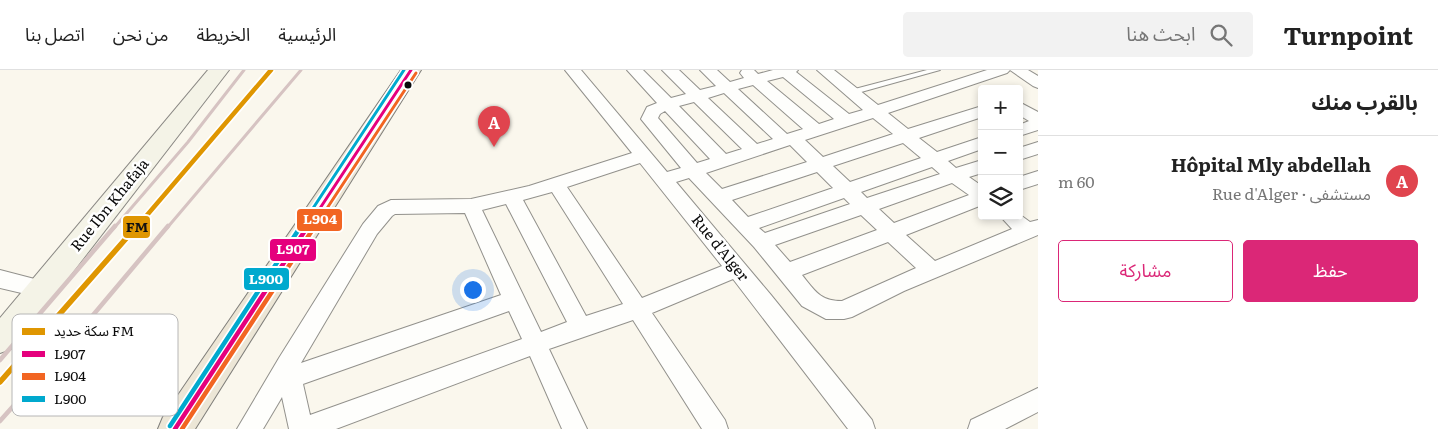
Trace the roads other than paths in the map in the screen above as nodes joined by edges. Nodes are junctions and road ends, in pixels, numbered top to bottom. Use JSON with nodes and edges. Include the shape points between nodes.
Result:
{"nodes":[{"id":1,"x":219,"y":70,"type":"edge"},
{"id":2,"x":411,"y":70,"type":"edge"},
{"id":3,"x":573,"y":70,"type":"edge"},
{"id":4,"x":635,"y":70,"type":"edge"},
{"id":5,"x":670,"y":70,"type":"edge"},
{"id":6,"x":708,"y":70,"type":"edge"},
{"id":7,"x":825,"y":70,"type":"edge"},
{"id":8,"x":936,"y":70,"type":"edge"},
{"id":9,"x":1002,"y":70,"type":"edge"},
{"id":10,"x":1018,"y":70,"type":"edge"},
{"id":11,"x":788,"y":71,"type":"edge"},
{"id":12,"x":750,"y":75,"type":"edge"},
{"id":13,"x":982,"y":78,"type":"edge"},
{"id":14,"x":1038,"y":83,"type":"edge"},
{"id":15,"x":727,"y":88,"type":"junction"},
{"id":16,"x":854,"y":92,"type":"junction"},
{"id":17,"x":698,"y":95,"type":"junction"},
{"id":18,"x":667,"y":104,"type":"junction"},
{"id":19,"x":1023,"y":110,"type":"edge"},
{"id":20,"x":875,"y":111,"type":"junction"},
{"id":21,"x":978,"y":112,"type":"edge"},
{"id":22,"x":846,"y":120,"type":"junction"},
{"id":23,"x":1038,"y":120,"type":"edge"},
{"id":24,"x":1038,"y":124,"type":"edge"},
{"id":25,"x":815,"y":130,"type":"junction"},
{"id":26,"x":1022,"y":130,"type":"edge"},
{"id":27,"x":907,"y":136,"type":"junction"},
{"id":28,"x":788,"y":139,"type":"junction"},
{"id":29,"x":978,"y":144,"type":"edge"},
{"id":30,"x":1038,"y":148,"type":"edge"},
{"id":31,"x":754,"y":150,"type":"junction"},
{"id":32,"x":1023,"y":153,"type":"edge"},
{"id":33,"x":643,"y":156,"type":"junction"},
{"id":34,"x":934,"y":158,"type":"junction"},
{"id":35,"x":722,"y":161,"type":"junction"},
{"id":36,"x":819,"y":165,"type":"junction"},
{"id":37,"x":978,"y":167,"type":"edge"},
{"id":38,"x":693,"y":171,"type":"junction"},
{"id":39,"x":953,"y":175,"type":"junction"},
{"id":40,"x":1038,"y":177,"type":"edge"},
{"id":41,"x":663,"y":178,"type":"junction"},
{"id":42,"x":1023,"y":183,"type":"edge"},
{"id":43,"x":556,"y":184,"type":"junction"},
{"id":44,"x":845,"y":190,"type":"junction"},
{"id":45,"x":978,"y":194,"type":"edge"},
{"id":46,"x":511,"y":196,"type":"junction"},
{"id":47,"x":720,"y":197,"type":"junction"},
{"id":48,"x":978,"y":199,"type":"edge"},
{"id":49,"x":471,"y":206,"type":"junction"},
{"id":50,"x":863,"y":207,"type":"junction"},
{"id":51,"x":1016,"y":220,"type":"edge"},
{"id":52,"x":746,"y":225,"type":"junction"},
{"id":53,"x":1033,"y":229,"type":"edge"},
{"id":54,"x":892,"y":233,"type":"junction"},
{"id":55,"x":761,"y":242,"type":"junction"},
{"id":56,"x":737,"y":269,"type":"junction"},
{"id":57,"x":932,"y":271,"type":"junction"},
{"id":58,"x":787,"y":272,"type":"junction"},
{"id":59,"x":0,"y":279,"type":"edge"},
{"id":60,"x":42,"y":289,"type":"junction"},
{"id":61,"x":513,"y":300,"type":"junction"},
{"id":62,"x":638,"y":309,"type":"junction"},
{"id":63,"x":21,"y":314,"type":"edge"},
{"id":64,"x":12,"y":324,"type":"edge"},
{"id":65,"x":581,"y":327,"type":"junction"},
{"id":66,"x":0,"y":338,"type":"edge"},
{"id":67,"x":537,"y":345,"type":"junction"},
{"id":68,"x":289,"y":372,"type":"junction"},
{"id":69,"x":1038,"y":399,"type":"edge"},
{"id":70,"x":175,"y":429,"type":"edge"},
{"id":71,"x":249,"y":429,"type":"edge"},
{"id":72,"x":303,"y":429,"type":"edge"},
{"id":73,"x":575,"y":429,"type":"edge"},
{"id":74,"x":716,"y":429,"type":"edge"},
{"id":75,"x":863,"y":429,"type":"edge"},
{"id":76,"x":980,"y":429,"type":"edge"}],
"edges":[{"from":1,"to":60,"type":"street","name":"Rue Ibn Khafaja"},
{"from":2,"to":70,"type":"main road"},
{"from":3,"to":33,"type":"street","name":"Rue d'Alger"},
{"from":4,"to":18,"type":"street"},
{"from":5,"to":17,"type":"street"},
{"from":6,"to":15,"type":"street"},
{"from":7,"to":16,"type":"street"},
{"from":8,"to":16,"type":"lane"},
{"from":9,"to":13,"type":"street"},
{"from":10,"to":14,"type":"street"},
{"from":11,"to":12,"type":"street"},
{"from":11,"to":22,"type":"street"},
{"from":12,"to":15,"type":"street"},
{"from":12,"to":25,"type":"street"},
{"from":13,"to":20,"type":"street"},
{"from":15,"to":17,"type":"street"},
{"from":15,"to":28,"type":"street"},
{"from":16,"to":20,"type":"street"},
{"from":17,"to":18,"type":"street"},
{"from":17,"to":31,"type":"street"},
{"from":18,"to":35,"type":"street"},
{"from":18,"to":38,"type":"street","via":[[653,111],[649,119]]},
{"from":19,"to":23,"type":"street"},
{"from":20,"to":22,"type":"street"},
{"from":20,"to":27,"type":"street"},
{"from":21,"to":27,"type":"street"},
{"from":22,"to":25,"type":"street"},
{"from":24,"to":26,"type":"street"},
{"from":25,"to":28,"type":"street"},
{"from":27,"to":34,"type":"street"},
{"from":27,"to":36,"type":"street"},
{"from":28,"to":31,"type":"street"},
{"from":28,"to":36,"type":"street"},
{"from":29,"to":34,"type":"street"},
{"from":30,"to":32,"type":"street"},
{"from":31,"to":35,"type":"street"},
{"from":33,"to":41,"type":"street","name":"Rue d'Alger"},
{"from":33,"to":43,"type":"street"},
{"from":34,"to":39,"type":"street"},
{"from":34,"to":44,"type":"street"},
{"from":35,"to":38,"type":"street"},
{"from":36,"to":44,"type":"street"},
{"from":36,"to":47,"type":"street"},
{"from":37,"to":39,"type":"street"},
{"from":38,"to":41,"type":"street"},
{"from":38,"to":47,"type":"street"},
{"from":39,"to":45,"type":"street"},
{"from":39,"to":50,"type":"street"},
{"from":40,"to":42,"type":"street"},
{"from":41,"to":56,"type":"street","name":"Rue d'Alger"},
{"from":43,"to":46,"type":"street"},
{"from":43,"to":62,"type":"street"},
{"from":44,"to":50,"type":"street"},
{"from":44,"to":52,"type":"street"},
{"from":46,"to":49,"type":"street"},
{"from":46,"to":65,"type":"street"},
{"from":47,"to":52,"type":"street"},
{"from":48,"to":54,"type":"street"},
{"from":49,"to":61,"type":"street"},
{"from":49,"to":68,"type":"street","via":[[399,206],[385,211],[370,229]]},
{"from":50,"to":54,"type":"street"},
{"from":50,"to":55,"type":"street"},
{"from":51,"to":53,"type":"street"},
{"from":52,"to":55,"type":"street"},
{"from":53,"to":57,"type":"street"},
{"from":54,"to":57,"type":"street"},
{"from":54,"to":58,"type":"street"},
{"from":55,"to":58,"type":"street"},
{"from":56,"to":62,"type":"street"},
{"from":56,"to":75,"type":"street","name":"Rue d'Alger"},
{"from":57,"to":58,"type":"street","via":[[844,310],[835,311],[822,309],[810,300]]},
{"from":59,"to":60,"type":"street"},
{"from":60,"to":63,"type":"street","name":"Rue Ibn Khafaja"},
{"from":61,"to":67,"type":"street"},
{"from":61,"to":68,"type":"street"},
{"from":62,"to":65,"type":"street"},
{"from":62,"to":74,"type":"street"},
{"from":64,"to":66,"type":"street","name":"Rue Ibn Khafaja"},
{"from":65,"to":67,"type":"street"},
{"from":67,"to":72,"type":"street"},
{"from":67,"to":73,"type":"street"},
{"from":68,"to":71,"type":"street"},
{"from":68,"to":72,"type":"street"},
{"from":69,"to":76,"type":"street"}]}
